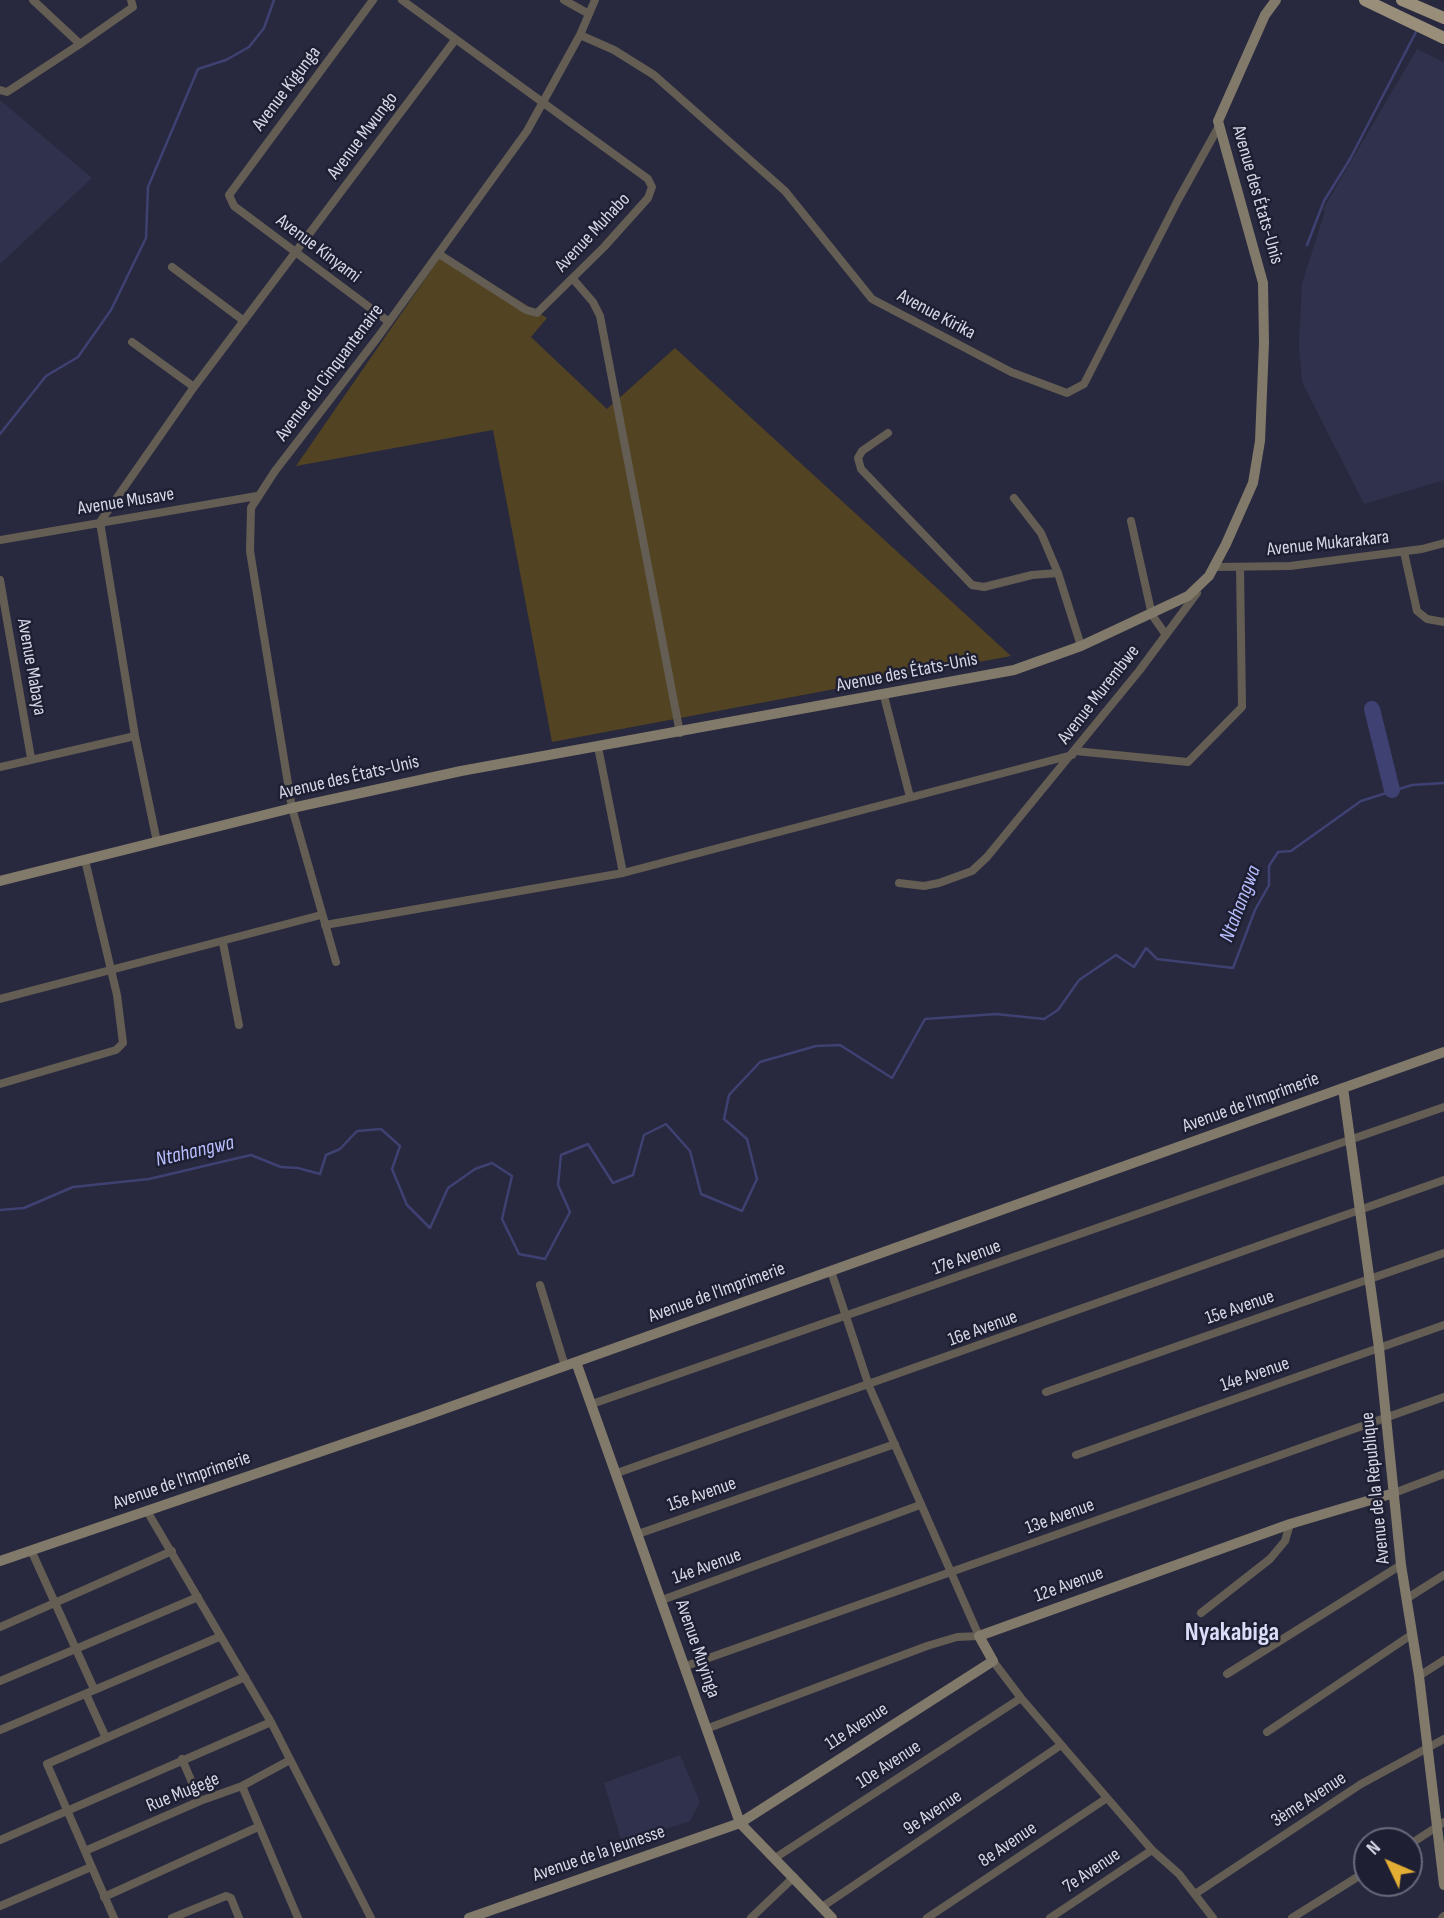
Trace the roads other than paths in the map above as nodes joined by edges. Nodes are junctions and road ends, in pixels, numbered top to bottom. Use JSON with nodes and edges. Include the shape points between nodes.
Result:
{"nodes":[{"id":1,"x":33,"y":0,"type":"edge"},
{"id":2,"x":131,"y":0,"type":"edge"},
{"id":3,"x":373,"y":0,"type":"edge"},
{"id":4,"x":402,"y":0,"type":"edge"},
{"id":5,"x":564,"y":0,"type":"edge"},
{"id":6,"x":595,"y":0,"type":"edge"},
{"id":7,"x":1276,"y":0,"type":"edge"},
{"id":8,"x":1365,"y":0,"type":"edge"},
{"id":9,"x":1403,"y":0,"type":"edge"},
{"id":10,"x":589,"y":14,"type":"junction"},
{"id":11,"x":1444,"y":18,"type":"edge"},
{"id":12,"x":580,"y":35,"type":"junction"},
{"id":13,"x":1440,"y":37,"type":"edge"},
{"id":14,"x":455,"y":40,"type":"junction"},
{"id":15,"x":80,"y":44,"type":"junction"},
{"id":16,"x":0,"y":90,"type":"edge"},
{"id":17,"x":544,"y":105,"type":"junction"},
{"id":18,"x":1219,"y":126,"type":"junction"},
{"id":19,"x":230,"y":199,"type":"joint"},
{"id":20,"x":296,"y":252,"type":"junction"},
{"id":21,"x":439,"y":254,"type":"junction"},
{"id":22,"x":172,"y":267,"type":"dead end"},
{"id":23,"x":573,"y":279,"type":"junction"},
{"id":24,"x":244,"y":321,"type":"junction"},
{"id":25,"x":389,"y":322,"type":"junction"},
{"id":26,"x":132,"y":342,"type":"dead end"},
{"id":27,"x":194,"y":387,"type":"junction"},
{"id":28,"x":888,"y":433,"type":"dead end"},
{"id":29,"x":257,"y":496,"type":"junction"},
{"id":30,"x":1014,"y":498,"type":"dead end"},
{"id":31,"x":1130,"y":521,"type":"dead end"},
{"id":32,"x":100,"y":522,"type":"junction"},
{"id":33,"x":0,"y":540,"type":"edge"},
{"id":34,"x":1444,"y":543,"type":"edge"},
{"id":35,"x":1404,"y":552,"type":"junction"},
{"id":36,"x":1215,"y":567,"type":"junction"},
{"id":37,"x":1240,"y":567,"type":"junction"},
{"id":38,"x":1058,"y":573,"type":"junction"},
{"id":39,"x":0,"y":580,"type":"edge"},
{"id":40,"x":1204,"y":582,"type":"junction"},
{"id":41,"x":1152,"y":615,"type":"junction"},
{"id":42,"x":1444,"y":622,"type":"edge"},
{"id":43,"x":1166,"y":635,"type":"junction"},
{"id":44,"x":1081,"y":646,"type":"junction"},
{"id":45,"x":884,"y":696,"type":"junction"},
{"id":46,"x":680,"y":733,"type":"junction"},
{"id":47,"x":135,"y":736,"type":"junction"},
{"id":48,"x":598,"y":747,"type":"junction"},
{"id":49,"x":1074,"y":753,"type":"junction"},
{"id":50,"x":32,"y":758,"type":"junction"},
{"id":51,"x":0,"y":767,"type":"edge"},
{"id":52,"x":910,"y":797,"type":"junction"},
{"id":53,"x":292,"y":808,"type":"junction"},
{"id":54,"x":157,"y":842,"type":"junction"},
{"id":55,"x":85,"y":860,"type":"junction"},
{"id":56,"x":623,"y":873,"type":"junction"},
{"id":57,"x":0,"y":881,"type":"edge"},
{"id":58,"x":899,"y":883,"type":"dead end"},
{"id":59,"x":321,"y":915,"type":"junction"},
{"id":60,"x":325,"y":925,"type":"junction"},
{"id":61,"x":223,"y":943,"type":"junction"},
{"id":62,"x":335,"y":962,"type":"dead end"},
{"id":63,"x":110,"y":971,"type":"junction"},
{"id":64,"x":0,"y":999,"type":"edge"},
{"id":65,"x":239,"y":1025,"type":"dead end"},
{"id":66,"x":1444,"y":1052,"type":"edge"},
{"id":67,"x":0,"y":1084,"type":"edge"},
{"id":68,"x":1343,"y":1088,"type":"junction"},
{"id":69,"x":1444,"y":1107,"type":"edge"},
{"id":70,"x":1352,"y":1139,"type":"junction"},
{"id":71,"x":1444,"y":1180,"type":"edge"},
{"id":72,"x":1359,"y":1212,"type":"junction"},
{"id":73,"x":1444,"y":1253,"type":"edge"},
{"id":74,"x":831,"y":1270,"type":"junction"},
{"id":75,"x":1368,"y":1280,"type":"junction"},
{"id":76,"x":540,"y":1285,"type":"dead end"},
{"id":77,"x":845,"y":1318,"type":"junction"},
{"id":78,"x":1444,"y":1325,"type":"edge"},
{"id":79,"x":1378,"y":1348,"type":"junction"},
{"id":80,"x":571,"y":1364,"type":"junction"},
{"id":81,"x":869,"y":1386,"type":"junction"},
{"id":82,"x":1046,"y":1392,"type":"dead end"},
{"id":83,"x":1444,"y":1397,"type":"edge"},
{"id":84,"x":592,"y":1404,"type":"junction"},
{"id":85,"x":1387,"y":1417,"type":"junction"},
{"id":86,"x":895,"y":1444,"type":"junction"},
{"id":87,"x":1076,"y":1455,"type":"dead end"},
{"id":88,"x":617,"y":1473,"type":"junction"},
{"id":89,"x":1444,"y":1474,"type":"edge"},
{"id":90,"x":1394,"y":1493,"type":"junction"},
{"id":91,"x":920,"y":1505,"type":"junction"},
{"id":92,"x":147,"y":1511,"type":"junction"},
{"id":93,"x":1290,"y":1524,"type":"junction"},
{"id":94,"x":638,"y":1534,"type":"junction"},
{"id":95,"x":32,"y":1550,"type":"junction"},
{"id":96,"x":172,"y":1551,"type":"junction"},
{"id":97,"x":0,"y":1561,"type":"edge"},
{"id":98,"x":1401,"y":1565,"type":"junction"},
{"id":99,"x":951,"y":1573,"type":"junction"},
{"id":100,"x":1444,"y":1575,"type":"edge"},
{"id":101,"x":198,"y":1597,"type":"junction"},
{"id":102,"x":1406,"y":1598,"type":"junction"},
{"id":103,"x":662,"y":1600,"type":"junction"},
{"id":104,"x":55,"y":1604,"type":"junction"},
{"id":105,"x":1201,"y":1613,"type":"dead end"},
{"id":106,"x":0,"y":1627,"type":"edge"},
{"id":107,"x":1411,"y":1635,"type":"junction"},
{"id":108,"x":979,"y":1636,"type":"junction"},
{"id":109,"x":219,"y":1637,"type":"junction"},
{"id":110,"x":75,"y":1650,"type":"junction"},
{"id":111,"x":1444,"y":1660,"type":"edge"},
{"id":112,"x":993,"y":1661,"type":"junction"},
{"id":113,"x":686,"y":1666,"type":"junction"},
{"id":114,"x":1227,"y":1674,"type":"dead end"},
{"id":115,"x":1419,"y":1676,"type":"junction"},
{"id":116,"x":246,"y":1678,"type":"junction"},
{"id":117,"x":0,"y":1681,"type":"edge"},
{"id":118,"x":94,"y":1689,"type":"junction"},
{"id":119,"x":86,"y":1694,"type":"junction"},
{"id":120,"x":1020,"y":1699,"type":"junction"},
{"id":121,"x":271,"y":1721,"type":"junction"},
{"id":122,"x":706,"y":1729,"type":"junction"},
{"id":123,"x":0,"y":1730,"type":"edge"},
{"id":124,"x":1267,"y":1732,"type":"dead end"},
{"id":125,"x":106,"y":1738,"type":"junction"},
{"id":126,"x":1444,"y":1739,"type":"edge"},
{"id":127,"x":1061,"y":1745,"type":"junction"},
{"id":128,"x":1427,"y":1749,"type":"junction"},
{"id":129,"x":182,"y":1759,"type":"junction"},
{"id":130,"x":290,"y":1759,"type":"junction"},
{"id":131,"x":242,"y":1786,"type":"junction"},
{"id":132,"x":1107,"y":1798,"type":"junction"},
{"id":133,"x":200,"y":1801,"type":"junction"},
{"id":134,"x":66,"y":1810,"type":"junction"},
{"id":135,"x":740,"y":1823,"type":"junction"},
{"id":136,"x":1440,"y":1825,"type":"edge"},
{"id":137,"x":258,"y":1827,"type":"junction"},
{"id":138,"x":1423,"y":1835,"type":"edge"},
{"id":139,"x":1,"y":1837,"type":"edge"},
{"id":140,"x":1152,"y":1850,"type":"junction"},
{"id":141,"x":85,"y":1851,"type":"junction"},
{"id":142,"x":775,"y":1858,"type":"junction"},
{"id":143,"x":91,"y":1867,"type":"junction"},
{"id":144,"x":794,"y":1877,"type":"junction"},
{"id":145,"x":1353,"y":1880,"type":"edge"},
{"id":146,"x":1444,"y":1885,"type":"edge"},
{"id":147,"x":1195,"y":1894,"type":"junction"},
{"id":148,"x":104,"y":1898,"type":"junction"},
{"id":149,"x":0,"y":1906,"type":"edge"},
{"id":150,"x":822,"y":1907,"type":"junction"},
{"id":151,"x":1208,"y":1916,"type":"edge"},
{"id":152,"x":114,"y":1918,"type":"edge"},
{"id":153,"x":173,"y":1918,"type":"edge"},
{"id":154,"x":239,"y":1918,"type":"edge"},
{"id":155,"x":298,"y":1918,"type":"edge"},
{"id":156,"x":371,"y":1918,"type":"edge"},
{"id":157,"x":469,"y":1918,"type":"edge"},
{"id":158,"x":751,"y":1918,"type":"edge"},
{"id":159,"x":832,"y":1918,"type":"edge"},
{"id":160,"x":927,"y":1918,"type":"edge"},
{"id":161,"x":1050,"y":1918,"type":"edge"},
{"id":162,"x":1292,"y":1918,"type":"edge"}],
"edges":[{"from":1,"to":15,"type":"street"},
{"from":2,"to":15,"type":"street","via":[[133,7]]},
{"from":3,"to":19,"type":"street","name":"Avenue Kigunga","via":[[230,191]]},
{"from":4,"to":14,"type":"street"},
{"from":5,"to":10,"type":"street"},
{"from":6,"to":10,"type":"street","name":"Avenue du Cinquantenaire"},
{"from":7,"to":18,"type":"street","name":"Avenue des États-Unis","via":[[1265,15]]},
{"from":8,"to":13,"type":"main road"},
{"from":9,"to":11,"type":"main road"},
{"from":10,"to":12,"type":"street","name":"Avenue du Cinquantenaire"},
{"from":12,"to":17,"type":"street","name":"Avenue du Cinquantenaire"},
{"from":12,"to":18,"type":"street","name":"Avenue Kirika","via":[[654,75],[785,191],[872,299],[1011,372],[1067,393],[1084,384]]},
{"from":14,"to":17,"type":"street"},
{"from":14,"to":20,"type":"street","name":"Avenue Mwungo"},
{"from":15,"to":16,"type":"street","via":[[7,92]]},
{"from":17,"to":21,"type":"street","name":"Avenue du Cinquantenaire"},
{"from":17,"to":23,"type":"street","name":"Avenue Muhabo","via":[[648,179],[652,187],[648,198]]},
{"from":18,"to":36,"type":"street","name":"Avenue des États-Unis","via":[[1261,271],[1264,343],[1254,479]]},
{"from":19,"to":20,"type":"street","name":"Avenue Kinyami"},
{"from":20,"to":24,"type":"street","name":"Avenue Mwungo"},
{"from":20,"to":25,"type":"street","name":"Avenue Kinyami"},
{"from":21,"to":23,"type":"street","name":"Avenue Muhabo","via":[[531,312],[539,312]]},
{"from":21,"to":25,"type":"street","name":"Avenue du Cinquantenaire"},
{"from":22,"to":24,"type":"street"},
{"from":23,"to":46,"type":"street","via":[[600,316]]},
{"from":24,"to":27,"type":"street","name":"Avenue Mwungo"},
{"from":25,"to":29,"type":"street","name":"Avenue du Cinquantenaire"},
{"from":26,"to":27,"type":"street"},
{"from":27,"to":32,"type":"street","name":"Avenue Mwungo"},
{"from":28,"to":38,"type":"street","via":[[862,451],[859,466],[969,582],[984,587]]},
{"from":29,"to":32,"type":"street","name":"Avenue Musave"},
{"from":29,"to":53,"type":"street","name":"Avenue du Cinquantenaire","via":[[249,519],[250,551]]},
{"from":30,"to":38,"type":"street","via":[[1041,533]]},
{"from":31,"to":41,"type":"street"},
{"from":32,"to":33,"type":"street","name":"Avenue Musave"},
{"from":32,"to":47,"type":"street"},
{"from":34,"to":35,"type":"street","name":"Avenue Mukarakara"},
{"from":35,"to":37,"type":"street","name":"Avenue Mukarakara","via":[[1290,566]]},
{"from":35,"to":42,"type":"street","via":[[1417,611],[1427,619]]},
{"from":36,"to":37,"type":"street","name":"Avenue Mukarakara"},
{"from":36,"to":40,"type":"street","name":"Avenue des États-Unis"},
{"from":37,"to":49,"type":"street","via":[[1242,707],[1188,762]]},
{"from":38,"to":44,"type":"street"},
{"from":39,"to":50,"type":"street","name":"Avenue Mabaya"},
{"from":40,"to":41,"type":"street","name":"Avenue des États-Unis"},
{"from":40,"to":43,"type":"street","name":"Avenue Murembwe"},
{"from":41,"to":43,"type":"street"},
{"from":41,"to":44,"type":"street","name":"Avenue des États-Unis"},
{"from":43,"to":49,"type":"street","name":"Avenue Murembwe"},
{"from":44,"to":45,"type":"street","name":"Avenue des États-Unis","via":[[1014,670]]},
{"from":45,"to":46,"type":"street","name":"Avenue des États-Unis"},
{"from":45,"to":52,"type":"street"},
{"from":46,"to":48,"type":"street","name":"Avenue des États-Unis"},
{"from":47,"to":50,"type":"street"},
{"from":47,"to":54,"type":"street"},
{"from":48,"to":53,"type":"street","name":"Avenue des États-Unis"},
{"from":48,"to":56,"type":"street"},
{"from":49,"to":52,"type":"street"},
{"from":49,"to":58,"type":"street","name":"Avenue Murembwe","via":[[972,870],[924,886]]},
{"from":50,"to":51,"type":"street"},
{"from":52,"to":56,"type":"street"},
{"from":53,"to":54,"type":"street","name":"Avenue des États-Unis"},
{"from":53,"to":59,"type":"street","name":"Avenue du Cinquantenaire"},
{"from":54,"to":55,"type":"street","name":"Avenue des États-Unis"},
{"from":55,"to":57,"type":"street","name":"Avenue des États-Unis"},
{"from":55,"to":63,"type":"street"},
{"from":56,"to":60,"type":"street"},
{"from":59,"to":60,"type":"street","name":"Avenue du Cinquantenaire"},
{"from":59,"to":61,"type":"street"},
{"from":60,"to":62,"type":"street","name":"Avenue du Cinquantenaire"},
{"from":61,"to":63,"type":"street"},
{"from":61,"to":65,"type":"street"},
{"from":63,"to":64,"type":"street"},
{"from":63,"to":67,"type":"street","via":[[123,1043],[116,1050]]},
{"from":66,"to":68,"type":"street","name":"Avenue de l'Imprimerie"},
{"from":68,"to":70,"type":"street","name":"Avenue de la République"},
{"from":68,"to":74,"type":"street","name":"Avenue de l'Imprimerie"},
{"from":69,"to":70,"type":"street","name":"17e Avenue"},
{"from":70,"to":72,"type":"street","name":"Avenue de la République"},
{"from":70,"to":77,"type":"street","name":"17e Avenue"},
{"from":71,"to":72,"type":"street","name":"16e Avenue"},
{"from":72,"to":75,"type":"street","name":"Avenue de la République"},
{"from":72,"to":81,"type":"street","name":"16e Avenue"},
{"from":73,"to":75,"type":"street","name":"15e Avenue"},
{"from":74,"to":77,"type":"street"},
{"from":74,"to":80,"type":"street","name":"Avenue de l'Imprimerie"},
{"from":75,"to":79,"type":"street","name":"Avenue de la République"},
{"from":75,"to":82,"type":"street","name":"15e Avenue"},
{"from":76,"to":80,"type":"street"},
{"from":77,"to":81,"type":"street"},
{"from":77,"to":84,"type":"street","name":"17e Avenue"},
{"from":78,"to":79,"type":"street","name":"14e Avenue"},
{"from":79,"to":85,"type":"street","name":"Avenue de la République"},
{"from":79,"to":87,"type":"street","name":"14e Avenue"},
{"from":80,"to":84,"type":"street","name":"Avenue Muyinga"},
{"from":80,"to":92,"type":"street","name":"Avenue de l'Imprimerie"},
{"from":81,"to":86,"type":"street"},
{"from":81,"to":88,"type":"street","name":"16e Avenue"},
{"from":83,"to":85,"type":"street","name":"13e Avenue"},
{"from":84,"to":88,"type":"street","name":"Avenue Muyinga"},
{"from":85,"to":90,"type":"street","name":"Avenue de la République"},
{"from":85,"to":99,"type":"street","name":"13e Avenue"},
{"from":86,"to":91,"type":"street"},
{"from":86,"to":94,"type":"street","name":"15e Avenue"},
{"from":88,"to":94,"type":"street","name":"Avenue Muyinga"},
{"from":89,"to":90,"type":"street","name":"12e Avenue"},
{"from":90,"to":93,"type":"street","name":"12e Avenue"},
{"from":90,"to":98,"type":"street","name":"Avenue de la République"},
{"from":91,"to":99,"type":"street"},
{"from":91,"to":103,"type":"street","name":"14e Avenue"},
{"from":92,"to":95,"type":"street","name":"Avenue de l'Imprimerie"},
{"from":92,"to":96,"type":"street"},
{"from":93,"to":105,"type":"street","via":[[1270,1559]]},
{"from":93,"to":108,"type":"street","name":"12e Avenue"},
{"from":94,"to":103,"type":"street","name":"Avenue Muyinga"},
{"from":95,"to":97,"type":"street","name":"Avenue de l'Imprimerie"},
{"from":95,"to":104,"type":"street"},
{"from":96,"to":101,"type":"street"},
{"from":96,"to":104,"type":"street"},
{"from":98,"to":102,"type":"street","name":"Avenue de la République"},
{"from":98,"to":114,"type":"street"},
{"from":99,"to":108,"type":"street"},
{"from":99,"to":113,"type":"street","name":"13e Avenue"},
{"from":100,"to":102,"type":"street"},
{"from":101,"to":109,"type":"street"},
{"from":101,"to":110,"type":"street"},
{"from":102,"to":107,"type":"street","name":"Avenue de la République"},
{"from":103,"to":113,"type":"street","name":"Avenue Muyinga"},
{"from":104,"to":106,"type":"street"},
{"from":104,"to":110,"type":"street"},
{"from":107,"to":115,"type":"street","name":"Avenue de la République"},
{"from":107,"to":124,"type":"street"},
{"from":108,"to":112,"type":"street"},
{"from":108,"to":122,"type":"street","name":"12e Avenue","via":[[927,1646]]},
{"from":109,"to":116,"type":"street"},
{"from":109,"to":118,"type":"street"},
{"from":110,"to":117,"type":"street"},
{"from":110,"to":118,"type":"street"},
{"from":111,"to":115,"type":"street"},
{"from":112,"to":120,"type":"street"},
{"from":112,"to":135,"type":"street","name":"11e Avenue"},
{"from":113,"to":122,"type":"street","name":"Avenue Muyinga"},
{"from":115,"to":128,"type":"street","name":"Avenue de la République"},
{"from":116,"to":121,"type":"street"},
{"from":116,"to":125,"type":"street"},
{"from":118,"to":119,"type":"street"},
{"from":119,"to":123,"type":"street"},
{"from":119,"to":125,"type":"street"},
{"from":120,"to":127,"type":"street"},
{"from":120,"to":142,"type":"street","name":"10e Avenue"},
{"from":121,"to":129,"type":"street"},
{"from":121,"to":130,"type":"street"},
{"from":122,"to":135,"type":"street","name":"Avenue Muyinga"},
{"from":125,"to":134,"type":"street","via":[[47,1764]]},
{"from":126,"to":128,"type":"street","name":"3ème Avenue"},
{"from":127,"to":132,"type":"street"},
{"from":127,"to":150,"type":"street","name":"9e Avenue"},
{"from":128,"to":136,"type":"street","name":"Avenue de la République"},
{"from":128,"to":147,"type":"street","name":"3ème Avenue","via":[[1361,1784]]},
{"from":129,"to":133,"type":"street"},
{"from":129,"to":134,"type":"street"},
{"from":130,"to":131,"type":"street","name":"Rue Mugege"},
{"from":130,"to":156,"type":"street"},
{"from":131,"to":133,"type":"street","name":"Rue Mugege"},
{"from":131,"to":137,"type":"street"},
{"from":132,"to":140,"type":"street"},
{"from":132,"to":160,"type":"street","name":"8e Avenue"},
{"from":133,"to":141,"type":"street","name":"Rue Mugege"},
{"from":134,"to":139,"type":"street"},
{"from":134,"to":141,"type":"street"},
{"from":135,"to":142,"type":"street","name":"Avenue Muyinga"},
{"from":135,"to":157,"type":"street","name":"Avenue de la Jeunesse"},
{"from":136,"to":138,"type":"street"},
{"from":136,"to":146,"type":"street","name":"Avenue de la République"},
{"from":137,"to":148,"type":"street"},
{"from":137,"to":155,"type":"street"},
{"from":140,"to":147,"type":"street"},
{"from":140,"to":161,"type":"street","name":"7e Avenue"},
{"from":141,"to":143,"type":"street"},
{"from":142,"to":144,"type":"street","name":"Avenue Muyinga"},
{"from":143,"to":148,"type":"street"},
{"from":143,"to":149,"type":"street"},
{"from":144,"to":150,"type":"street","name":"Avenue Muyinga"},
{"from":144,"to":158,"type":"street"},
{"from":145,"to":162,"type":"street"},
{"from":147,"to":151,"type":"street"},
{"from":148,"to":152,"type":"street"},
{"from":150,"to":159,"type":"street","name":"Avenue Muyinga"},
{"from":153,"to":154,"type":"street","via":[[226,1896]]}]}
